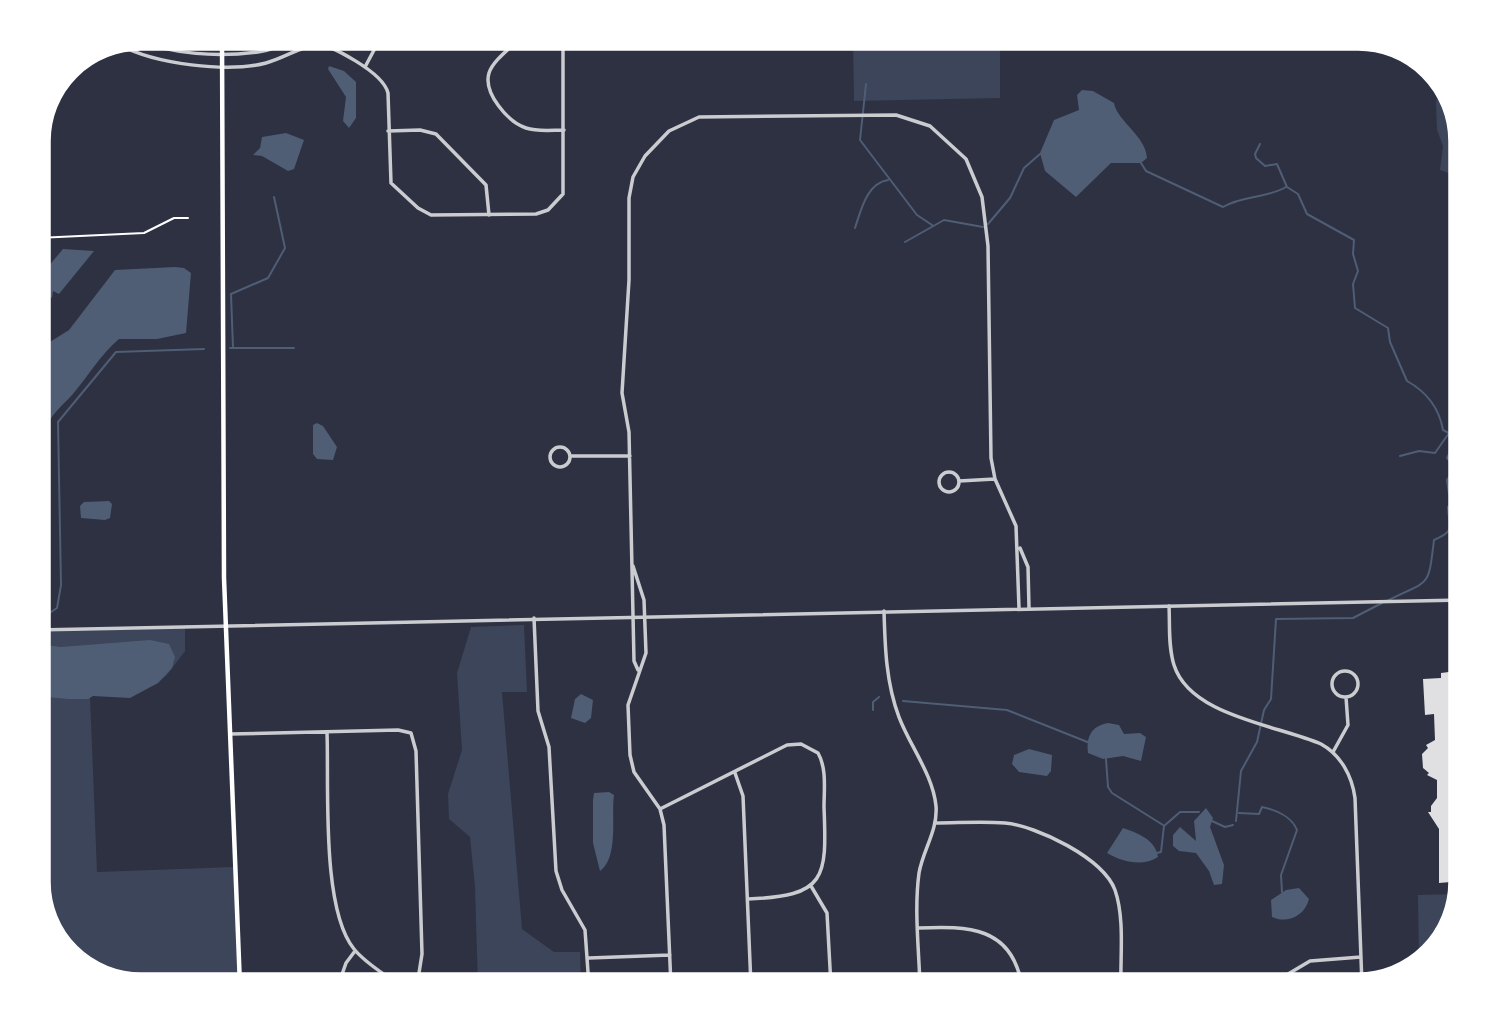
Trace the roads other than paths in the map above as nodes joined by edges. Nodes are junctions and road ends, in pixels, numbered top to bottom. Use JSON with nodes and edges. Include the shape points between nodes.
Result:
{"nodes":[{"id":1,"x":169,"y":49,"type":"edge"},
{"id":2,"x":270,"y":49,"type":"edge"},
{"id":3,"x":283,"y":49,"type":"edge"},
{"id":4,"x":304,"y":49,"type":"edge"},
{"id":5,"x":329,"y":49,"type":"edge"},
{"id":6,"x":375,"y":49,"type":"edge"},
{"id":7,"x":510,"y":49,"type":"edge"},
{"id":8,"x":563,"y":49,"type":"edge"},
{"id":9,"x":131,"y":50,"type":"edge"},
{"id":10,"x":262,"y":51,"type":"junction"},
{"id":11,"x":222,"y":52,"type":"junction"},
{"id":12,"x":284,"y":56,"type":"junction"},
{"id":13,"x":263,"y":64,"type":"junction"},
{"id":14,"x":222,"y":65,"type":"junction"},
{"id":15,"x":365,"y":68,"type":"junction"},
{"id":16,"x":564,"y":130,"type":"junction"},
{"id":17,"x":388,"y":131,"type":"junction"},
{"id":18,"x":489,"y":215,"type":"junction"},
{"id":19,"x":570,"y":456,"type":"junction"},
{"id":20,"x":630,"y":456,"type":"junction"},
{"id":21,"x":995,"y":479,"type":"junction"},
{"id":22,"x":959,"y":481,"type":"junction"},
{"id":23,"x":1018,"y":543,"type":"junction"},
{"id":24,"x":632,"y":563,"type":"junction"},
{"id":25,"x":1450,"y":600,"type":"edge"},
{"id":26,"x":1169,"y":606,"type":"junction"},
{"id":27,"x":1019,"y":608,"type":"junction"},
{"id":28,"x":1029,"y":608,"type":"junction"},
{"id":29,"x":884,"y":611,"type":"junction"},
{"id":30,"x":633,"y":616,"type":"junction"},
{"id":31,"x":645,"y":616,"type":"junction"},
{"id":32,"x":534,"y":618,"type":"junction"},
{"id":33,"x":226,"y":625,"type":"junction"},
{"id":34,"x":49,"y":629,"type":"edge"},
{"id":35,"x":638,"y":670,"type":"junction"},
{"id":36,"x":1346,"y":697,"type":"junction"},
{"id":37,"x":327,"y":731,"type":"junction"},
{"id":38,"x":230,"y":734,"type":"junction"},
{"id":39,"x":1333,"y":752,"type":"junction"},
{"id":40,"x":735,"y":773,"type":"junction"},
{"id":41,"x":660,"y":809,"type":"junction"},
{"id":42,"x":935,"y":823,"type":"junction"},
{"id":43,"x":811,"y":886,"type":"junction"},
{"id":44,"x":748,"y":899,"type":"junction"},
{"id":45,"x":918,"y":928,"type":"junction"},
{"id":46,"x":355,"y":951,"type":"junction"},
{"id":47,"x":670,"y":955,"type":"junction"},
{"id":48,"x":1361,"y":957,"type":"junction"},
{"id":49,"x":589,"y":958,"type":"junction"},
{"id":50,"x":240,"y":974,"type":"edge"},
{"id":51,"x":342,"y":974,"type":"edge"},
{"id":52,"x":385,"y":974,"type":"edge"},
{"id":53,"x":418,"y":974,"type":"edge"},
{"id":54,"x":589,"y":974,"type":"edge"},
{"id":55,"x":671,"y":974,"type":"edge"},
{"id":56,"x":751,"y":974,"type":"edge"},
{"id":57,"x":830,"y":974,"type":"edge"},
{"id":58,"x":920,"y":974,"type":"edge"},
{"id":59,"x":1018,"y":974,"type":"edge"},
{"id":60,"x":1121,"y":974,"type":"edge"},
{"id":61,"x":1288,"y":974,"type":"edge"},
{"id":62,"x":1362,"y":974,"type":"edge"}],
"edges":[{"from":1,"to":11,"type":"street"},
{"from":2,"to":10,"type":"street"},
{"from":3,"to":12,"type":"street"},
{"from":4,"to":12,"type":"street"},
{"from":5,"to":15,"type":"street"},
{"from":6,"to":15,"type":"street"},
{"from":7,"to":16,"type":"street","via":[[491,68],[491,94],[521,126]]},
{"from":8,"to":16,"type":"street"},
{"from":9,"to":14,"type":"street","via":[[160,61]]},
{"from":10,"to":11,"type":"street"},
{"from":10,"to":13,"type":"street"},
{"from":11,"to":14,"type":"main road"},
{"from":12,"to":13,"type":"street"},
{"from":13,"to":14,"type":"street"},
{"from":14,"to":33,"type":"main road"},
{"from":15,"to":17,"type":"street","via":[[386,86]]},
{"from":16,"to":18,"type":"street","via":[[565,184],[560,198],[542,213]]},
{"from":17,"to":18,"type":"street","via":[[436,134],[486,185]]},
{"from":17,"to":18,"type":"street","via":[[391,183],[418,208],[438,216]]},
{"from":19,"to":19,"type":"street","via":[[561,446],[552,450],[550,459],[561,467]]},
{"from":19,"to":20,"type":"street"},
{"from":20,"to":21,"type":"street","via":[[622,393],[629,198],[645,156],[669,131],[699,117],[877,113],[930,126],[952,143],[966,159],[982,197],[988,246]]},
{"from":20,"to":24,"type":"street"},
{"from":21,"to":22,"type":"street"},
{"from":21,"to":23,"type":"street","via":[[1012,513]]},
{"from":22,"to":22,"type":"street","via":[[947,471],[938,481],[941,489],[949,492]]},
{"from":23,"to":27,"type":"street"},
{"from":23,"to":28,"type":"street","via":[[1028,567]]},
{"from":24,"to":30,"type":"street"},
{"from":24,"to":31,"type":"street"},
{"from":25,"to":26,"type":"street"},
{"from":26,"to":28,"type":"street"},
{"from":26,"to":39,"type":"street","via":[[1173,663],[1193,694],[1217,708]]},
{"from":27,"to":28,"type":"street"},
{"from":27,"to":29,"type":"street"},
{"from":29,"to":31,"type":"street"},
{"from":29,"to":42,"type":"street","via":[[891,691],[911,748],[933,791]]},
{"from":30,"to":31,"type":"street"},
{"from":30,"to":32,"type":"street"},
{"from":30,"to":35,"type":"street"},
{"from":31,"to":35,"type":"street","via":[[645,655]]},
{"from":32,"to":33,"type":"street"},
{"from":32,"to":49,"type":"street","via":[[538,711],[549,747],[556,872],[583,924]]},
{"from":33,"to":34,"type":"street"},
{"from":33,"to":38,"type":"main road"},
{"from":35,"to":41,"type":"street","via":[[628,705],[630,760],[637,779]]},
{"from":36,"to":36,"type":"street","via":[[1353,694],[1357,683],[1354,676],[1343,672],[1335,676],[1332,688]]},
{"from":36,"to":39,"type":"street","via":[[1348,725]]},
{"from":37,"to":38,"type":"street"},
{"from":37,"to":46,"type":"street","via":[[333,894],[337,916]]},
{"from":37,"to":53,"type":"street","via":[[398,730],[411,733],[414,740],[422,954]]},
{"from":38,"to":50,"type":"main road"},
{"from":39,"to":48,"type":"street","via":[[1354,789]]},
{"from":40,"to":41,"type":"street"},
{"from":40,"to":43,"type":"street","via":[[793,743],[818,753],[823,769],[826,853]]},
{"from":40,"to":44,"type":"street","via":[[743,796]]},
{"from":41,"to":47,"type":"street","via":[[666,835]]},
{"from":42,"to":45,"type":"street","via":[[919,872]]},
{"from":42,"to":60,"type":"street","via":[[1021,827],[1098,865],[1111,881],[1118,902]]},
{"from":43,"to":44,"type":"street","via":[[788,897]]},
{"from":43,"to":57,"type":"street","via":[[827,914]]},
{"from":44,"to":56,"type":"street"},
{"from":45,"to":58,"type":"street"},
{"from":45,"to":59,"type":"street","via":[[968,928],[988,934],[1009,953]]},
{"from":46,"to":51,"type":"street"},
{"from":46,"to":52,"type":"street"},
{"from":47,"to":49,"type":"street"},
{"from":47,"to":55,"type":"street"},
{"from":48,"to":61,"type":"street","via":[[1310,961]]},
{"from":48,"to":62,"type":"street"},
{"from":49,"to":54,"type":"street"}]}
